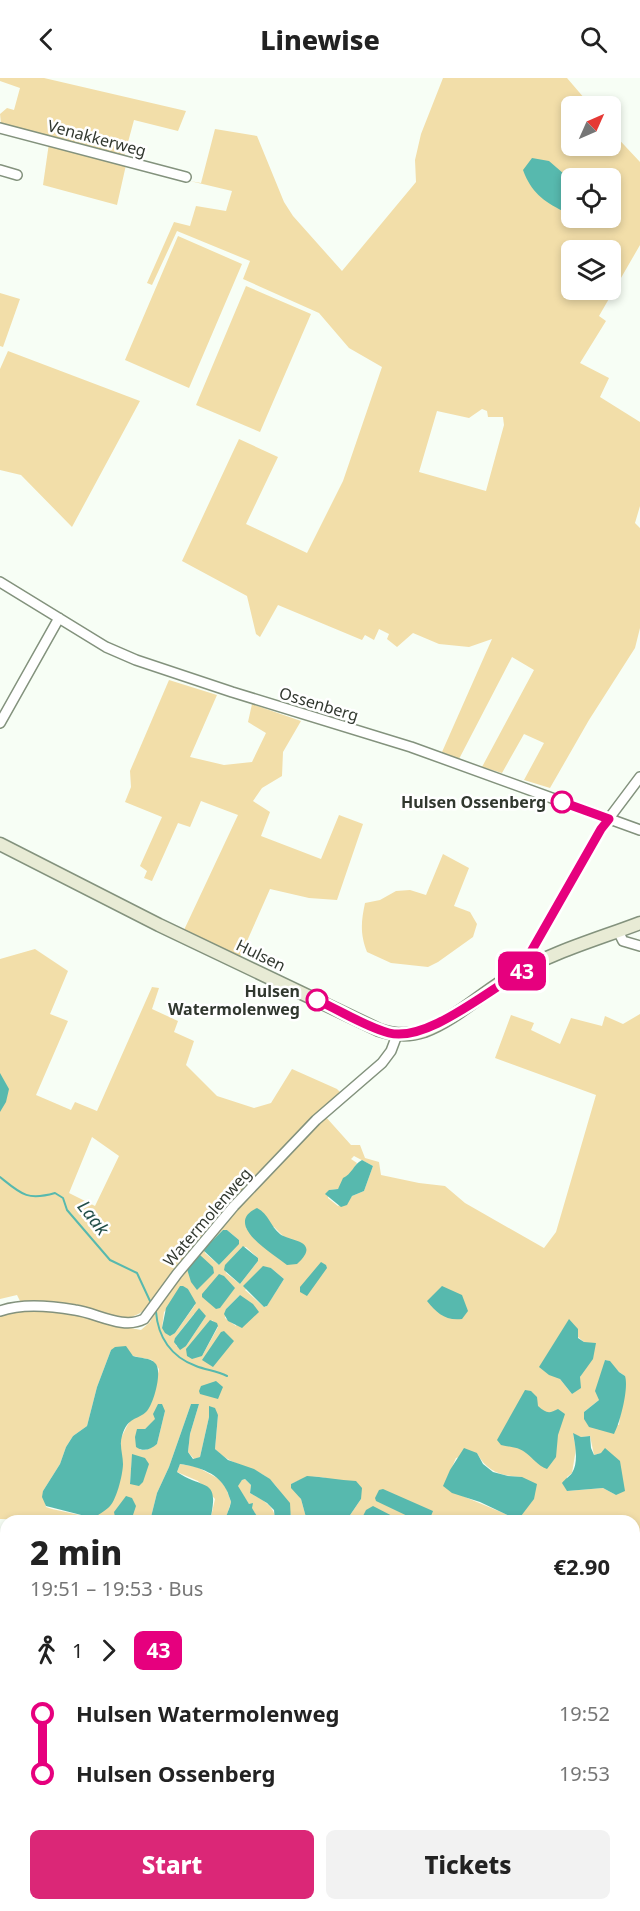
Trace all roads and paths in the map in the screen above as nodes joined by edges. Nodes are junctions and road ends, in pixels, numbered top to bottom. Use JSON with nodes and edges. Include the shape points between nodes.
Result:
{"nodes":[{"id":1,"x":0,"y":128,"type":"edge"},
{"id":2,"x":0,"y":170,"type":"edge"},
{"id":3,"x":17,"y":175,"type":"dead end"},
{"id":4,"x":186,"y":177,"type":"dead end"},
{"id":5,"x":0,"y":582,"type":"edge"},
{"id":6,"x":59,"y":618,"type":"junction"},
{"id":7,"x":0,"y":723,"type":"edge"},
{"id":8,"x":640,"y":777,"type":"edge"},
{"id":9,"x":609,"y":819,"type":"junction"},
{"id":10,"x":640,"y":830,"type":"edge"},
{"id":11,"x":0,"y":844,"type":"edge"},
{"id":12,"x":640,"y":923,"type":"edge"},
{"id":13,"x":618,"y":931,"type":"junction"},
{"id":14,"x":640,"y":946,"type":"edge"},
{"id":15,"x":532,"y":966,"type":"junction"},
{"id":16,"x":397,"y":1035,"type":"junction"},
{"id":17,"x":0,"y":1311,"type":"edge"}],
"edges":[{"from":1,"to":4,"type":"street","name":"Venakkerweg"},
{"from":2,"to":3,"type":"street"},
{"from":5,"to":6,"type":"street","name":"Ossenberg"},
{"from":6,"to":7,"type":"street"},
{"from":6,"to":9,"type":"street","name":"Ossenberg","via":[[118,653],[166,671],[411,747]]},
{"from":8,"to":9,"type":"street"},
{"from":9,"to":10,"type":"street","name":"Ossenberg"},
{"from":9,"to":15,"type":"street","via":[[532,950]]},
{"from":11,"to":16,"type":"street","name":"Hulsen","via":[[159,925],[379,1030]]},
{"from":12,"to":13,"type":"street"},
{"from":13,"to":14,"type":"street","via":[[626,943]]},
{"from":13,"to":15,"type":"street"},
{"from":15,"to":16,"type":"street","via":[[437,1025]]},
{"from":16,"to":17,"type":"street","name":"Watermolenweg","via":[[382,1064],[286,1150],[234,1206],[144,1319],[127,1323],[76,1310],[25,1306]]}]}
